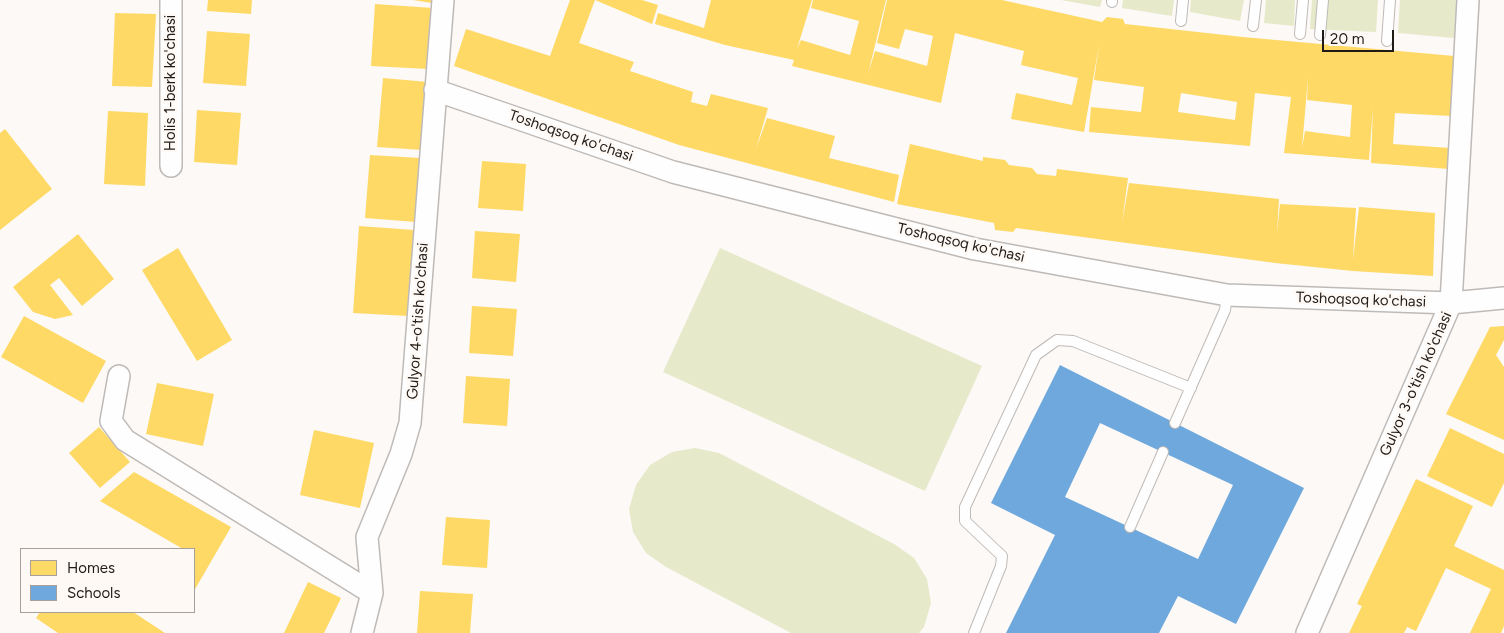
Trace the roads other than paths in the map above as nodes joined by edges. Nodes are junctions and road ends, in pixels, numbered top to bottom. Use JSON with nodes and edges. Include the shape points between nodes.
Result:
{"nodes":[{"id":1,"x":171,"y":0,"type":"edge"},
{"id":2,"x":443,"y":0,"type":"edge"},
{"id":3,"x":1183,"y":0,"type":"edge"},
{"id":4,"x":1256,"y":0,"type":"edge"},
{"id":5,"x":1303,"y":0,"type":"edge"},
{"id":6,"x":1323,"y":0,"type":"edge"},
{"id":7,"x":1390,"y":0,"type":"edge"},
{"id":8,"x":1468,"y":0,"type":"edge"},
{"id":9,"x":1181,"y":20,"type":"dead end"},
{"id":10,"x":1253,"y":26,"type":"dead end"},
{"id":11,"x":1300,"y":34,"type":"dead end"},
{"id":12,"x":1320,"y":35,"type":"dead end"},
{"id":13,"x":1387,"y":41,"type":"dead end"},
{"id":14,"x":435,"y":90,"type":"junction"},
{"id":15,"x":171,"y":166,"type":"dead end"},
{"id":16,"x":1227,"y":295,"type":"junction"},
{"id":17,"x":1504,"y":298,"type":"edge"},
{"id":18,"x":1452,"y":303,"type":"junction"},
{"id":19,"x":119,"y":376,"type":"dead end"},
{"id":20,"x":1191,"y":388,"type":"junction"},
{"id":21,"x":1175,"y":423,"type":"dead end"},
{"id":22,"x":1163,"y":452,"type":"dead end"},
{"id":23,"x":1130,"y":527,"type":"dead end"},
{"id":24,"x":372,"y":593,"type":"junction"},
{"id":25,"x":362,"y":633,"type":"edge"},
{"id":26,"x":974,"y":633,"type":"edge"},
{"id":27,"x":1307,"y":633,"type":"edge"}],
"edges":[{"from":1,"to":15,"type":"street","name":"Holis 1-berk ko'chasi"},
{"from":2,"to":14,"type":"street","name":"Gulyor 4-o'tish ko'chasi"},
{"from":3,"to":9,"type":"lane"},
{"from":4,"to":10,"type":"lane"},
{"from":5,"to":11,"type":"lane"},
{"from":6,"to":12,"type":"lane"},
{"from":7,"to":13,"type":"lane"},
{"from":8,"to":18,"type":"street","name":"Gulyor 3-o'tish ko'chasi"},
{"from":14,"to":16,"type":"street","name":"Toshoqsoq ko'chasi","via":[[683,174],[975,249]]},
{"from":14,"to":24,"type":"street","name":"Gulyor 4-o'tish ko'chasi","via":[[410,423],[401,454],[367,537]]},
{"from":16,"to":18,"type":"street","name":"Toshoqsoq ko'chasi"},
{"from":16,"to":20,"type":"lane","via":[[1225,310]]},
{"from":17,"to":18,"type":"street","name":"Toshoqsoq ko'chasi"},
{"from":18,"to":27,"type":"street","name":"Gulyor 3-o'tish ko'chasi"},
{"from":19,"to":24,"type":"street","via":[[111,421],[125,440]]},
{"from":20,"to":21,"type":"lane"},
{"from":20,"to":26,"type":"lane","via":[[1074,341],[1057,340],[1036,355],[965,507],[965,521],[1002,556]]},
{"from":22,"to":23,"type":"lane"},
{"from":24,"to":25,"type":"street","name":"Gulyor 4-o'tish ko'chasi"}]}
